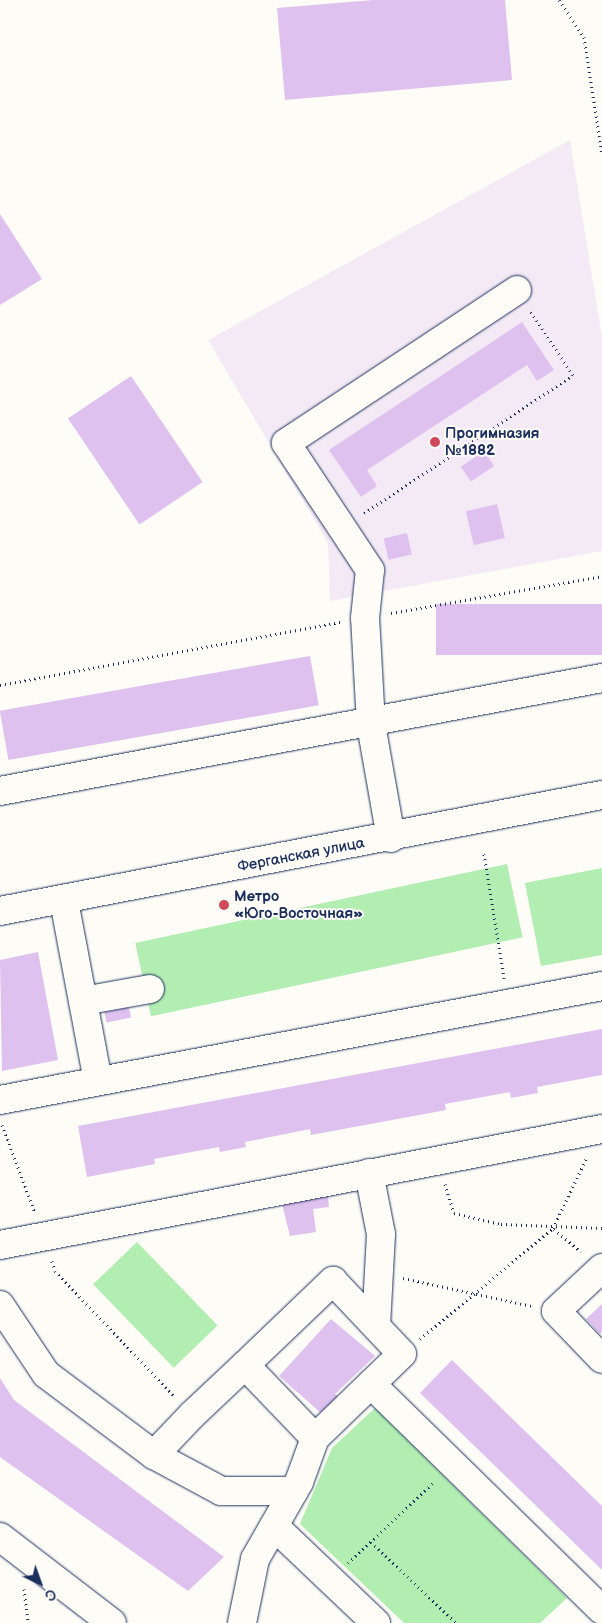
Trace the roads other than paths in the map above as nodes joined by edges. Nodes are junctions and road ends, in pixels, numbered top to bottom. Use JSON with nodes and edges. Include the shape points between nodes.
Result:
{"nodes":[{"id":1,"x":517,"y":290,"type":"road end"},
{"id":2,"x":602,"y":678,"type":"edge"},
{"id":3,"x":370,"y":724,"type":"junction"},
{"id":4,"x":0,"y":792,"type":"edge"},
{"id":5,"x":602,"y":795,"type":"edge"},
{"id":6,"x":391,"y":838,"type":"junction"},
{"id":7,"x":64,"y":901,"type":"junction"},
{"id":8,"x":0,"y":911,"type":"edge"},
{"id":9,"x":602,"y":986,"type":"edge"},
{"id":10,"x":150,"y":989,"type":"dead end"},
{"id":11,"x":83,"y":1002,"type":"junction"},
{"id":12,"x":98,"y":1082,"type":"junction"},
{"id":13,"x":0,"y":1100,"type":"edge"},
{"id":14,"x":601,"y":1129,"type":"edge"},
{"id":15,"x":369,"y":1173,"type":"junction"},
{"id":16,"x":0,"y":1245,"type":"edge"},
{"id":17,"x":601,"y":1268,"type":"edge"},
{"id":18,"x":0,"y":1304,"type":"edge"},
{"id":19,"x":376,"y":1326,"type":"junction"},
{"id":20,"x":602,"y":1359,"type":"edge"},
{"id":21,"x":245,"y":1365,"type":"junction"},
{"id":22,"x":371,"y":1384,"type":"junction"},
{"id":23,"x":315,"y":1438,"type":"junction"},
{"id":24,"x":154,"y":1454,"type":"junction"},
{"id":25,"x":294,"y":1491,"type":"junction"},
{"id":26,"x":274,"y":1526,"type":"junction"},
{"id":27,"x":0,"y":1537,"type":"edge"},
{"id":28,"x":602,"y":1610,"type":"edge"},
{"id":29,"x":112,"y":1623,"type":"edge"},
{"id":30,"x":243,"y":1623,"type":"edge"},
{"id":31,"x":376,"y":1623,"type":"edge"}],
"edges":[{"from":1,"to":3,"type":"street","via":[[286,442],[370,570],[365,618]]},
{"from":2,"to":3,"type":"street"},
{"from":3,"to":4,"type":"street"},
{"from":3,"to":6,"type":"street"},
{"from":5,"to":6,"type":"street","name":"Ферганская улица"},
{"from":6,"to":7,"type":"street","name":"Ферганская улица"},
{"from":7,"to":8,"type":"street","name":"Ферганская улица"},
{"from":7,"to":11,"type":"street"},
{"from":9,"to":12,"type":"street"},
{"from":10,"to":11,"type":"street"},
{"from":11,"to":12,"type":"street"},
{"from":12,"to":13,"type":"street"},
{"from":14,"to":15,"type":"street"},
{"from":15,"to":16,"type":"street"},
{"from":15,"to":19,"type":"street","via":[[381,1234]]},
{"from":17,"to":20,"type":"street","via":[[556,1311]]},
{"from":18,"to":24,"type":"street","via":[[46,1374]]},
{"from":19,"to":21,"type":"street","via":[[333,1281]]},
{"from":19,"to":22,"type":"street","via":[[402,1354]]},
{"from":21,"to":23,"type":"street"},
{"from":21,"to":24,"type":"street"},
{"from":22,"to":23,"type":"street"},
{"from":22,"to":28,"type":"street"},
{"from":23,"to":25,"type":"street"},
{"from":24,"to":25,"type":"street","via":[[221,1491]]},
{"from":25,"to":26,"type":"street"},
{"from":26,"to":30,"type":"street","via":[[256,1559]]},
{"from":26,"to":31,"type":"street"},
{"from":27,"to":29,"type":"street"}]}
